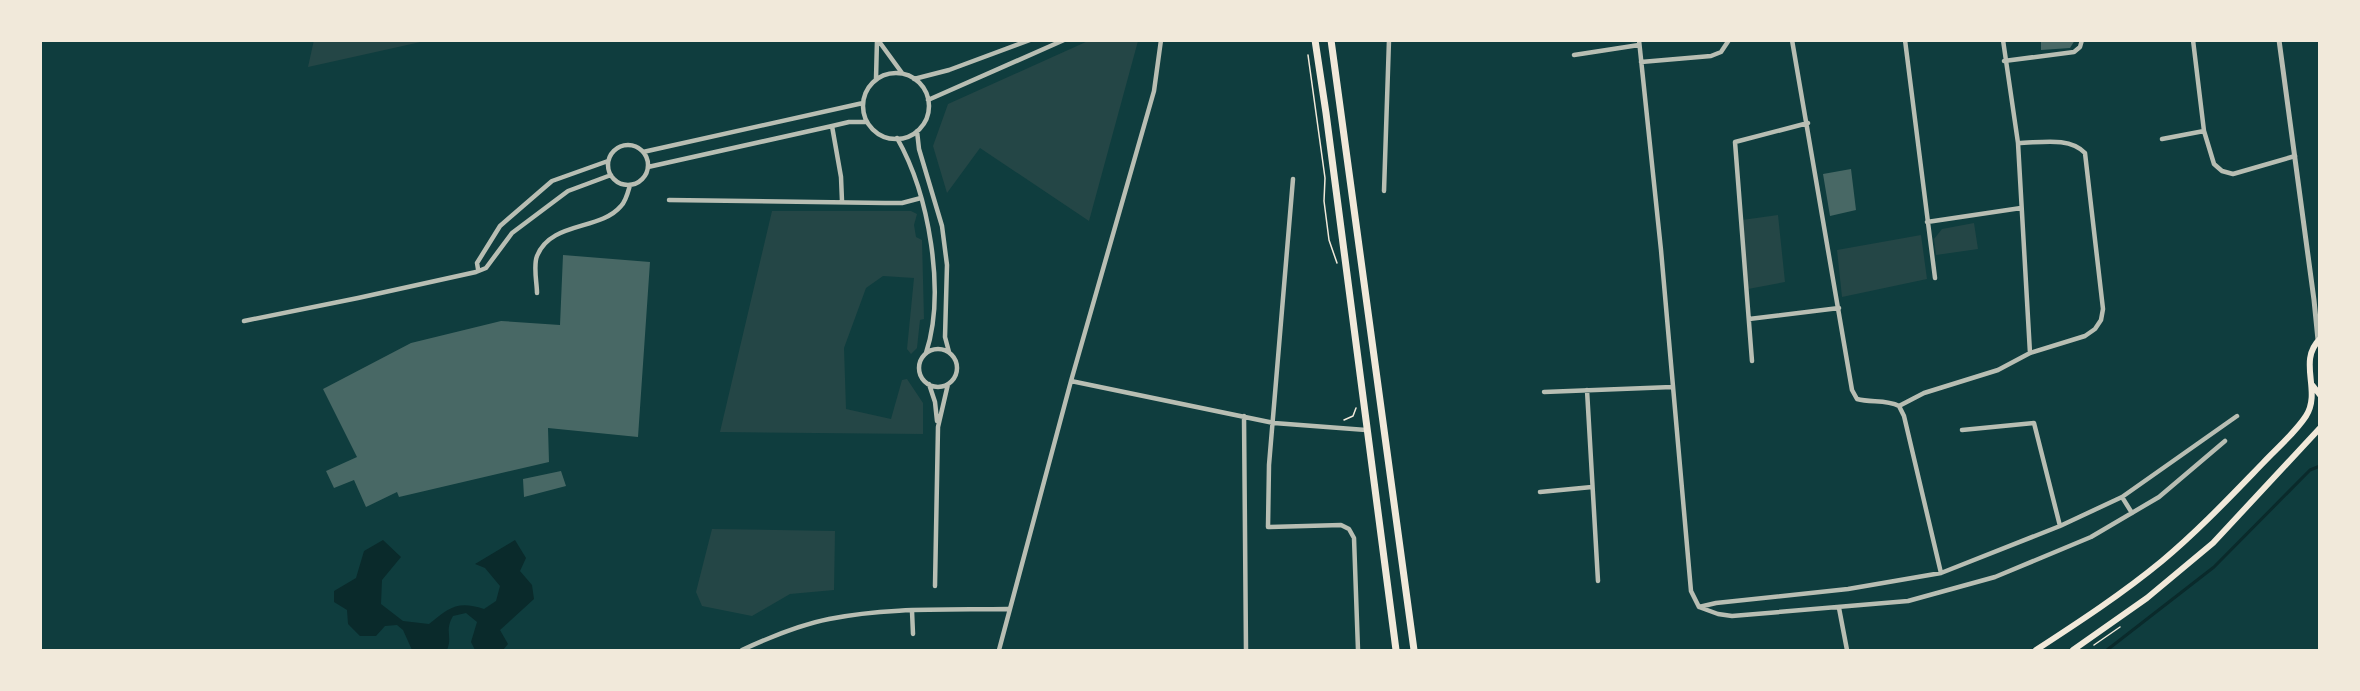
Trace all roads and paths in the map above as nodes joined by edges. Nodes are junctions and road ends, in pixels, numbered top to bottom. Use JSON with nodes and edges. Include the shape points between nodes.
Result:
{"nodes":[{"id":1,"x":878,"y":40,"type":"edge"},
{"id":2,"x":1030,"y":40,"type":"edge"},
{"id":3,"x":1064,"y":40,"type":"edge"},
{"id":4,"x":1161,"y":40,"type":"edge"},
{"id":5,"x":1315,"y":40,"type":"edge"},
{"id":6,"x":1331,"y":40,"type":"edge"},
{"id":7,"x":1389,"y":40,"type":"edge"},
{"id":8,"x":1729,"y":40,"type":"edge"},
{"id":9,"x":1792,"y":40,"type":"edge"},
{"id":10,"x":1905,"y":40,"type":"edge"},
{"id":11,"x":2003,"y":40,"type":"edge"},
{"id":12,"x":2082,"y":40,"type":"edge"},
{"id":13,"x":2193,"y":40,"type":"edge"},
{"id":14,"x":2279,"y":40,"type":"edge"},
{"id":15,"x":1639,"y":43,"type":"edge"},
{"id":16,"x":1308,"y":52,"type":"dead end"},
{"id":17,"x":1574,"y":55,"type":"dead end"},
{"id":18,"x":2004,"y":61,"type":"junction"},
{"id":19,"x":1641,"y":62,"type":"junction"},
{"id":20,"x":902,"y":73,"type":"junction"},
{"id":21,"x":876,"y":79,"type":"junction"},
{"id":22,"x":914,"y":79,"type":"junction"},
{"id":23,"x":928,"y":100,"type":"junction"},
{"id":24,"x":863,"y":102,"type":"junction"},
{"id":25,"x":867,"y":122,"type":"junction"},
{"id":26,"x":1808,"y":123,"type":"junction"},
{"id":27,"x":832,"y":126,"type":"junction"},
{"id":28,"x":917,"y":131,"type":"junction"},
{"id":29,"x":2204,"y":131,"type":"junction"},
{"id":30,"x":897,"y":138,"type":"junction"},
{"id":31,"x":2162,"y":139,"type":"dead end"},
{"id":32,"x":2018,"y":143,"type":"junction"},
{"id":33,"x":643,"y":152,"type":"junction"},
{"id":34,"x":2295,"y":156,"type":"junction"},
{"id":35,"x":608,"y":161,"type":"junction"},
{"id":36,"x":648,"y":166,"type":"junction"},
{"id":37,"x":611,"y":175,"type":"junction"},
{"id":38,"x":1293,"y":179,"type":"dead end"},
{"id":39,"x":630,"y":185,"type":"junction"},
{"id":40,"x":1384,"y":191,"type":"dead end"},
{"id":41,"x":921,"y":198,"type":"junction"},
{"id":42,"x":669,"y":200,"type":"dead end"},
{"id":43,"x":842,"y":201,"type":"junction"},
{"id":44,"x":2021,"y":208,"type":"junction"},
{"id":45,"x":1927,"y":222,"type":"junction"},
{"id":46,"x":1337,"y":265,"type":"dead end"},
{"id":47,"x":478,"y":269,"type":"junction"},
{"id":48,"x":1935,"y":279,"type":"dead end"},
{"id":49,"x":537,"y":293,"type":"dead end"},
{"id":50,"x":2314,"y":300,"type":"junction"},
{"id":51,"x":1839,"y":308,"type":"junction"},
{"id":52,"x":2319,"y":308,"type":"edge"},
{"id":53,"x":1749,"y":320,"type":"junction"},
{"id":54,"x":244,"y":321,"type":"dead end"},
{"id":55,"x":2319,"y":339,"type":"edge"},
{"id":56,"x":949,"y":352,"type":"junction"},
{"id":57,"x":926,"y":353,"type":"junction"},
{"id":58,"x":2030,"y":353,"type":"junction"},
{"id":59,"x":1752,"y":360,"type":"dead end"},
{"id":60,"x":1071,"y":381,"type":"junction"},
{"id":61,"x":929,"y":384,"type":"junction"},
{"id":62,"x":948,"y":384,"type":"junction"},
{"id":63,"x":2313,"y":385,"type":"junction"},
{"id":64,"x":1672,"y":387,"type":"junction"},
{"id":65,"x":1587,"y":390,"type":"junction"},
{"id":66,"x":1544,"y":392,"type":"dead end"},
{"id":67,"x":2319,"y":395,"type":"edge"},
{"id":68,"x":1357,"y":405,"type":"dead end"},
{"id":69,"x":1899,"y":406,"type":"junction"},
{"id":70,"x":2237,"y":416,"type":"dead end"},
{"id":71,"x":1244,"y":417,"type":"junction"},
{"id":72,"x":1274,"y":423,"type":"junction"},
{"id":73,"x":938,"y":427,"type":"junction"},
{"id":74,"x":1344,"y":428,"type":"junction"},
{"id":75,"x":2319,"y":428,"type":"edge"},
{"id":76,"x":1366,"y":430,"type":"junction"},
{"id":77,"x":1962,"y":430,"type":"dead end"},
{"id":78,"x":2225,"y":441,"type":"dead end"},
{"id":79,"x":1592,"y":487,"type":"junction"},
{"id":80,"x":1540,"y":492,"type":"dead end"},
{"id":81,"x":2122,"y":497,"type":"junction"},
{"id":82,"x":2132,"y":513,"type":"junction"},
{"id":83,"x":2060,"y":526,"type":"junction"},
{"id":84,"x":1941,"y":573,"type":"junction"},
{"id":85,"x":1598,"y":581,"type":"dead end"},
{"id":86,"x":935,"y":586,"type":"dead end"},
{"id":87,"x":1699,"y":607,"type":"junction"},
{"id":88,"x":1839,"y":608,"type":"junction"},
{"id":89,"x":1008,"y":609,"type":"junction"},
{"id":90,"x":912,"y":611,"type":"junction"},
{"id":91,"x":913,"y":634,"type":"dead end"},
{"id":92,"x":742,"y":651,"type":"edge"},
{"id":93,"x":999,"y":651,"type":"edge"},
{"id":94,"x":1246,"y":651,"type":"edge"},
{"id":95,"x":1358,"y":651,"type":"edge"},
{"id":96,"x":1396,"y":651,"type":"edge"},
{"id":97,"x":1414,"y":651,"type":"edge"},
{"id":98,"x":1847,"y":651,"type":"edge"},
{"id":99,"x":2036,"y":651,"type":"edge"},
{"id":100,"x":2073,"y":651,"type":"edge"}],
"edges":[{"from":1,"to":20,"type":"street"},
{"from":1,"to":21,"type":"street"},
{"from":2,"to":22,"type":"street"},
{"from":3,"to":23,"type":"street"},
{"from":4,"to":60,"type":"street","via":[[1154,91]]},
{"from":5,"to":76,"type":"main road"},
{"from":6,"to":97,"type":"main road"},
{"from":7,"to":40,"type":"street"},
{"from":8,"to":19,"type":"street","via":[[1721,52],[1711,56]]},
{"from":9,"to":26,"type":"street"},
{"from":10,"to":45,"type":"street"},
{"from":11,"to":18,"type":"street"},
{"from":12,"to":18,"type":"street","via":[[2074,52]]},
{"from":13,"to":29,"type":"street"},
{"from":14,"to":34,"type":"street"},
{"from":15,"to":17,"type":"street"},
{"from":15,"to":19,"type":"street"},
{"from":16,"to":46,"type":"path","via":[[1329,240]]},
{"from":18,"to":32,"type":"street"},
{"from":19,"to":64,"type":"street"},
{"from":20,"to":21,"type":"street"},
{"from":20,"to":22,"type":"street"},
{"from":21,"to":24,"type":"street"},
{"from":22,"to":23,"type":"street","via":[[924,88]]},
{"from":23,"to":28,"type":"street","via":[[927,114]]},
{"from":24,"to":25,"type":"street"},
{"from":24,"to":33,"type":"street"},
{"from":25,"to":27,"type":"street"},
{"from":25,"to":30,"type":"street","via":[[883,136]]},
{"from":26,"to":51,"type":"street"},
{"from":26,"to":53,"type":"street","via":[[1735,142]]},
{"from":27,"to":36,"type":"street"},
{"from":27,"to":43,"type":"street"},
{"from":28,"to":30,"type":"street"},
{"from":28,"to":56,"type":"street","via":[[942,226],[947,265],[945,337]]},
{"from":29,"to":31,"type":"street"},
{"from":29,"to":34,"type":"street","via":[[2214,165],[2222,171],[2233,174]]},
{"from":30,"to":41,"type":"street"},
{"from":32,"to":44,"type":"street"},
{"from":32,"to":58,"type":"street","via":[[2070,143],[2085,153],[2103,309],[2101,320],[2085,336]]},
{"from":33,"to":35,"type":"street","via":[[624,145]]},
{"from":33,"to":36,"type":"street"},
{"from":34,"to":50,"type":"street"},
{"from":35,"to":37,"type":"street"},
{"from":35,"to":47,"type":"street","via":[[552,182],[500,226],[477,263]]},
{"from":36,"to":39,"type":"street","via":[[641,181]]},
{"from":37,"to":39,"type":"street","via":[[619,183]]},
{"from":37,"to":47,"type":"street","via":[[568,192],[512,233],[486,268]]},
{"from":38,"to":72,"type":"street"},
{"from":39,"to":49,"type":"street","via":[[623,204],[611,215],[547,239],[536,258]]},
{"from":41,"to":43,"type":"street","via":[[885,203]]},
{"from":41,"to":57,"type":"street","via":[[929,229],[933,275],[932,336]]},
{"from":42,"to":43,"type":"street"},
{"from":44,"to":45,"type":"street"},
{"from":44,"to":58,"type":"street"},
{"from":45,"to":48,"type":"street"},
{"from":47,"to":54,"type":"street"},
{"from":50,"to":52,"type":"street"},
{"from":50,"to":55,"type":"street"},
{"from":51,"to":53,"type":"street"},
{"from":51,"to":69,"type":"street","via":[[1852,390],[1857,399]]},
{"from":53,"to":59,"type":"street"},
{"from":55,"to":63,"type":"main road","via":[[2310,358]]},
{"from":56,"to":57,"type":"street","via":[[935,349]]},
{"from":56,"to":62,"type":"street","via":[[957,368]]},
{"from":57,"to":61,"type":"street","via":[[920,371]]},
{"from":58,"to":69,"type":"street","via":[[1998,370],[1923,393]]},
{"from":60,"to":71,"type":"street"},
{"from":60,"to":89,"type":"street"},
{"from":61,"to":62,"type":"street"},
{"from":61,"to":73,"type":"street"},
{"from":62,"to":73,"type":"street"},
{"from":63,"to":67,"type":"main road"},
{"from":63,"to":99,"type":"main road","via":[[2306,416],[2244,483],[2162,560]]},
{"from":64,"to":65,"type":"street"},
{"from":64,"to":87,"type":"street","via":[[1691,591]]},
{"from":65,"to":66,"type":"street"},
{"from":65,"to":79,"type":"street"},
{"from":68,"to":74,"type":"path","via":[[1353,416],[1344,420]]},
{"from":69,"to":84,"type":"street"},
{"from":70,"to":81,"type":"street"},
{"from":71,"to":72,"type":"street"},
{"from":71,"to":94,"type":"street"},
{"from":72,"to":74,"type":"street"},
{"from":72,"to":95,"type":"street","via":[[1268,527],[1341,525],[1349,529],[1354,538]]},
{"from":73,"to":86,"type":"street"},
{"from":74,"to":76,"type":"street"},
{"from":75,"to":100,"type":"main road","via":[[2213,543],[2147,598]]},
{"from":76,"to":96,"type":"main road"},
{"from":77,"to":83,"type":"street","via":[[2034,423]]},
{"from":78,"to":82,"type":"street","via":[[2159,497]]},
{"from":79,"to":80,"type":"street"},
{"from":79,"to":85,"type":"street"},
{"from":81,"to":82,"type":"street"},
{"from":81,"to":83,"type":"street"},
{"from":82,"to":88,"type":"street","via":[[2091,537],[1995,577],[1908,600]]},
{"from":83,"to":84,"type":"street"},
{"from":84,"to":87,"type":"street"},
{"from":87,"to":88,"type":"street","via":[[1732,616]]},
{"from":88,"to":98,"type":"street"},
{"from":89,"to":90,"type":"street"},
{"from":89,"to":93,"type":"street"},
{"from":90,"to":91,"type":"street"},
{"from":90,"to":92,"type":"street","via":[[828,619],[795,628]]}]}
